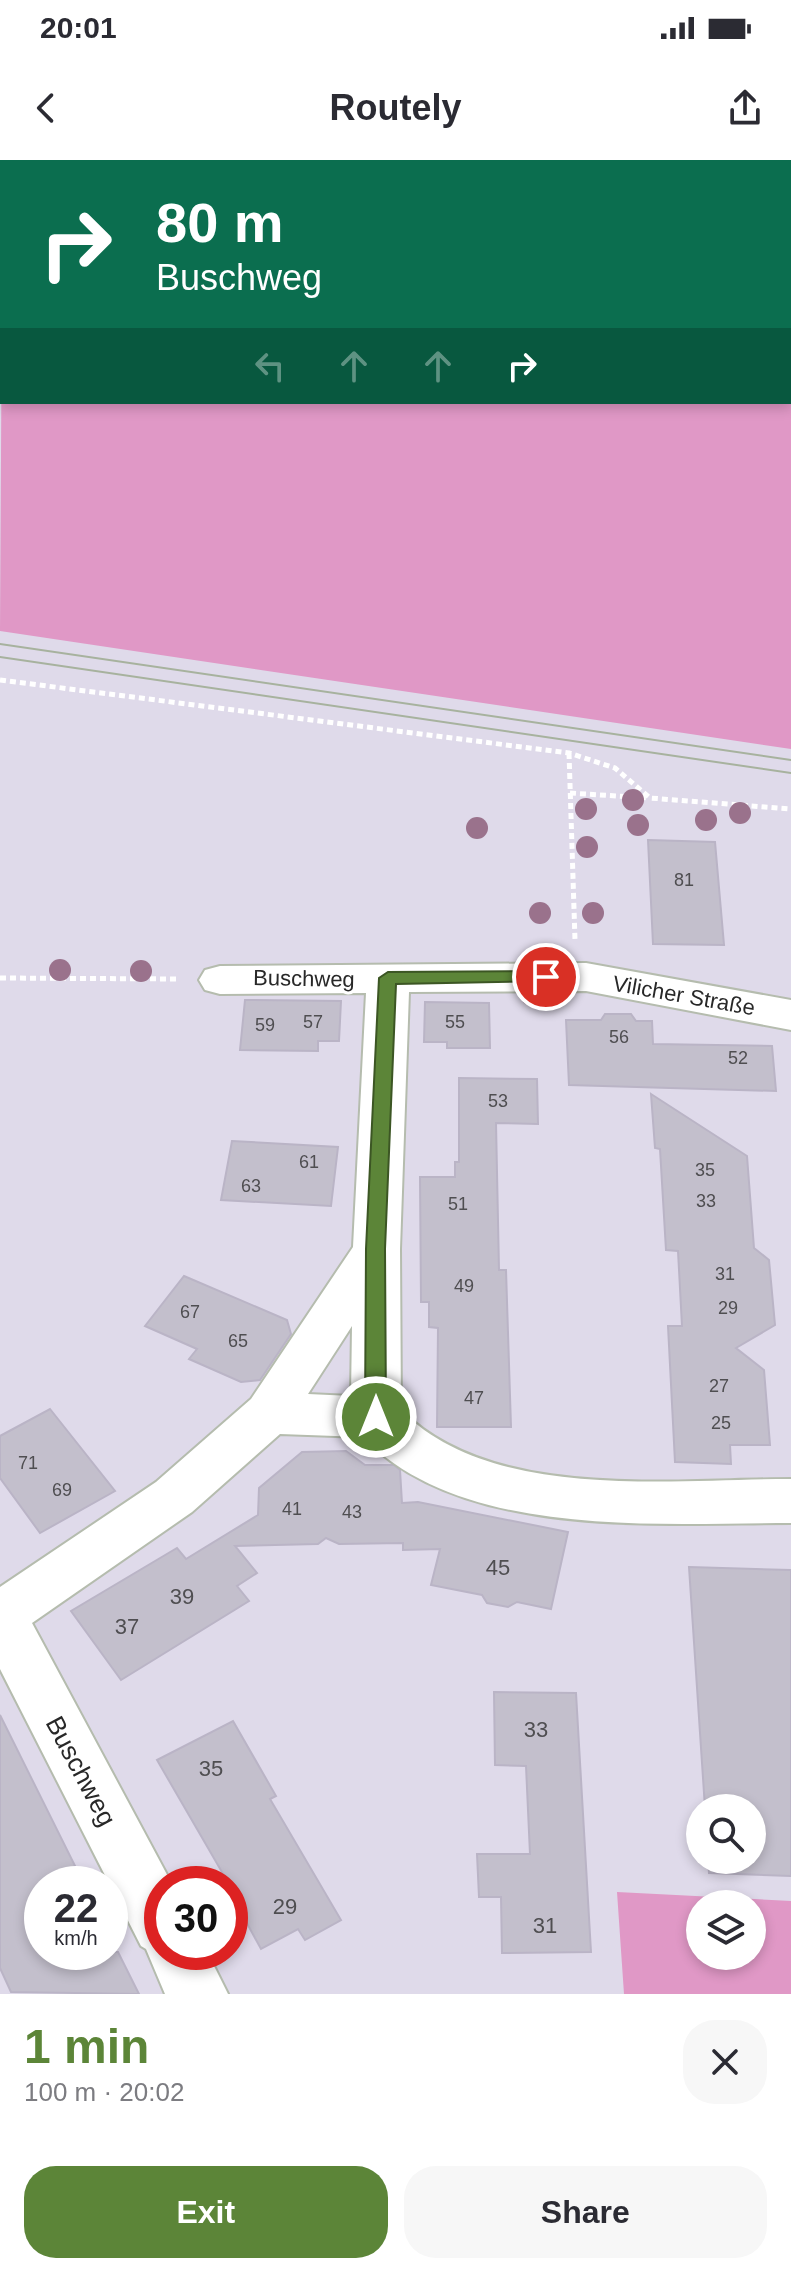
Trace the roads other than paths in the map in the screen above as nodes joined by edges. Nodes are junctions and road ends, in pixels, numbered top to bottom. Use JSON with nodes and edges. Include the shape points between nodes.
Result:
{"nodes":[{"id":1,"x":577,"y":976,"type":"joint"},
{"id":2,"x":388,"y":978,"type":"junction"},
{"id":3,"x":220,"y":980,"type":"road end"},
{"id":4,"x":791,"y":1015,"type":"edge"},
{"id":5,"x":376,"y":1249,"type":"junction"},
{"id":6,"x":269,"y":1413,"type":"junction"},
{"id":7,"x":376,"y":1417,"type":"junction"},
{"id":8,"x":791,"y":1501,"type":"edge"},
{"id":9,"x":0,"y":1616,"type":"edge"},
{"id":10,"x":144,"y":1892,"type":"edge"},
{"id":11,"x":184,"y":1970,"type":"edge"},
{"id":12,"x":197,"y":1994,"type":"edge"}],
"edges":[{"from":1,"to":2,"type":"street","name":"Buschweg"},
{"from":1,"to":4,"type":"street","name":"Vilicher Straße"},
{"from":2,"to":3,"type":"street","name":"Buschweg"},
{"from":2,"to":5,"type":"street","name":"Buschweg"},
{"from":5,"to":6,"type":"street","name":"Buschweg"},
{"from":5,"to":7,"type":"street","name":"Buschweg"},
{"from":6,"to":7,"type":"street"},
{"from":6,"to":9,"type":"street","name":"Buschweg","via":[[174,1497]]},
{"from":7,"to":8,"type":"street","via":[[410,1449],[463,1477],[524,1493]]},
{"from":9,"to":10,"type":"street","name":"Buschweg"},
{"from":11,"to":12,"type":"street"}]}
